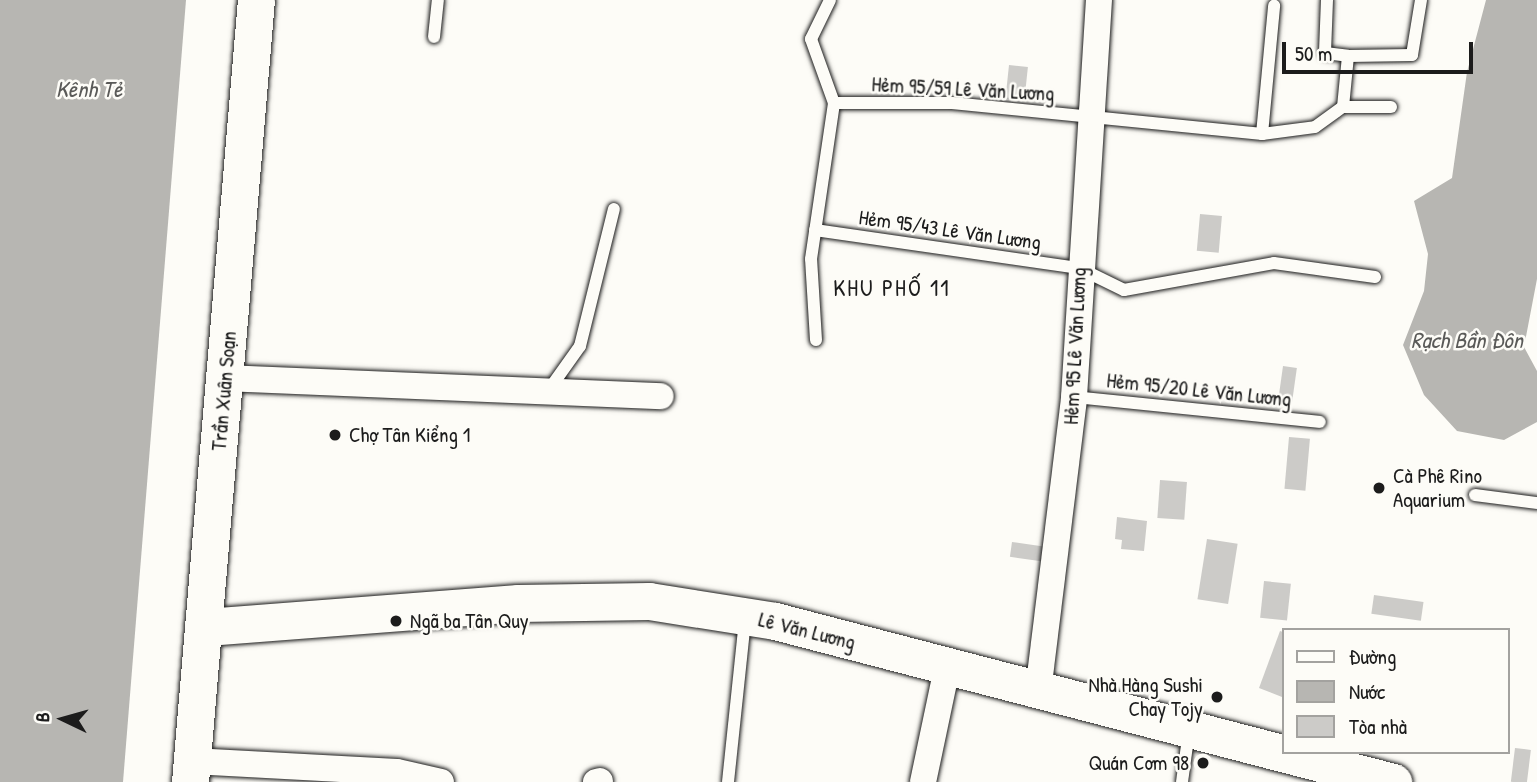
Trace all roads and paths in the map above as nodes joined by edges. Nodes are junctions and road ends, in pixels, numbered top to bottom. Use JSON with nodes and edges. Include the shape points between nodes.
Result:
{"nodes":[{"id":1,"x":256,"y":0,"type":"edge"},
{"id":2,"x":438,"y":0,"type":"edge"},
{"id":3,"x":830,"y":0,"type":"edge"},
{"id":4,"x":1099,"y":0,"type":"edge"},
{"id":5,"x":1327,"y":0,"type":"edge"},
{"id":6,"x":1421,"y":0,"type":"edge"},
{"id":7,"x":1274,"y":6,"type":"dead end"},
{"id":8,"x":434,"y":37,"type":"dead end"},
{"id":9,"x":1348,"y":56,"type":"junction"},
{"id":10,"x":834,"y":103,"type":"junction"},
{"id":11,"x":1343,"y":107,"type":"junction"},
{"id":12,"x":1391,"y":107,"type":"dead end"},
{"id":13,"x":1090,"y":116,"type":"junction"},
{"id":14,"x":1262,"y":134,"type":"junction"},
{"id":15,"x":614,"y":209,"type":"dead end"},
{"id":16,"x":815,"y":230,"type":"junction"},
{"id":17,"x":1079,"y":268,"type":"junction"},
{"id":18,"x":1375,"y":277,"type":"dead end"},
{"id":19,"x":816,"y":340,"type":"dead end"},
{"id":20,"x":225,"y":378,"type":"junction"},
{"id":21,"x":548,"y":391,"type":"junction"},
{"id":22,"x":661,"y":396,"type":"dead end"},
{"id":23,"x":1074,"y":397,"type":"junction"},
{"id":24,"x":1320,"y":422,"type":"dead end"},
{"id":25,"x":1475,"y":495,"type":"dead end"},
{"id":26,"x":1537,"y":503,"type":"edge"},
{"id":27,"x":746,"y":615,"type":"junction"},
{"id":28,"x":206,"y":627,"type":"junction"},
{"id":29,"x":947,"y":668,"type":"junction"},
{"id":30,"x":1038,"y":692,"type":"junction"},
{"id":31,"x":1189,"y":730,"type":"junction"},
{"id":32,"x":191,"y":772,"type":"edge"},
{"id":33,"x":441,"y":782,"type":"edge"},
{"id":34,"x":728,"y":782,"type":"edge"},
{"id":35,"x":923,"y":782,"type":"edge"},
{"id":36,"x":1182,"y":782,"type":"edge"},
{"id":37,"x":1393,"y":782,"type":"edge"}],
"edges":[{"from":1,"to":20,"type":"street","name":"Trần Xuân Soạn"},
{"from":2,"to":8,"type":"lane"},
{"from":3,"to":10,"type":"lane","via":[[811,39]]},
{"from":4,"to":13,"type":"street","name":"Hẻm 95 Lê Văn Lương"},
{"from":5,"to":9,"type":"lane","via":[[1325,53]]},
{"from":6,"to":9,"type":"lane","via":[[1412,55]]},
{"from":7,"to":14,"type":"lane"},
{"from":9,"to":11,"type":"lane"},
{"from":10,"to":13,"type":"lane","name":"Hẻm 95/59 Lê Văn Lương","via":[[952,103]]},
{"from":10,"to":16,"type":"lane"},
{"from":11,"to":12,"type":"lane"},
{"from":11,"to":14,"type":"lane","name":"Hẻm 95/59 Lê Văn Lương","via":[[1315,127]]},
{"from":13,"to":14,"type":"lane","name":"Hẻm 95/59 Lê Văn Lương"},
{"from":13,"to":17,"type":"street","name":"Hẻm 95 Lê Văn Lương"},
{"from":15,"to":21,"type":"lane","via":[[580,346]]},
{"from":16,"to":17,"type":"lane","name":"Hẻm 95/43 Lê Văn Lương"},
{"from":16,"to":19,"type":"lane"},
{"from":17,"to":18,"type":"lane","name":"Hẻm 95/43 Lê Văn Lương","via":[[1124,290],[1274,263]]},
{"from":17,"to":23,"type":"street","name":"Hẻm 95 Lê Văn Lương"},
{"from":20,"to":21,"type":"street"},
{"from":20,"to":28,"type":"street","name":"Trần Xuân Soạn"},
{"from":21,"to":22,"type":"street"},
{"from":23,"to":24,"type":"lane","name":"Hẻm 95/20 Lê Văn Lương"},
{"from":23,"to":30,"type":"street","name":"Hẻm 95 Lê Văn Lương"},
{"from":25,"to":26,"type":"lane"},
{"from":27,"to":28,"type":"street","name":"Lê Văn Lương","via":[[649,601],[518,603]]},
{"from":27,"to":29,"type":"street","name":"Lê Văn Lương"},
{"from":27,"to":34,"type":"lane"},
{"from":28,"to":32,"type":"street","name":"Trần Xuân Soạn"},
{"from":29,"to":30,"type":"street","name":"Lê Văn Lương"},
{"from":29,"to":35,"type":"street"},
{"from":30,"to":31,"type":"street","name":"Lê Văn Lương"},
{"from":31,"to":36,"type":"lane"},
{"from":31,"to":37,"type":"street","name":"Lê Văn Lương","via":[[1306,768]]},
{"from":32,"to":33,"type":"street","via":[[397,772]]}]}
